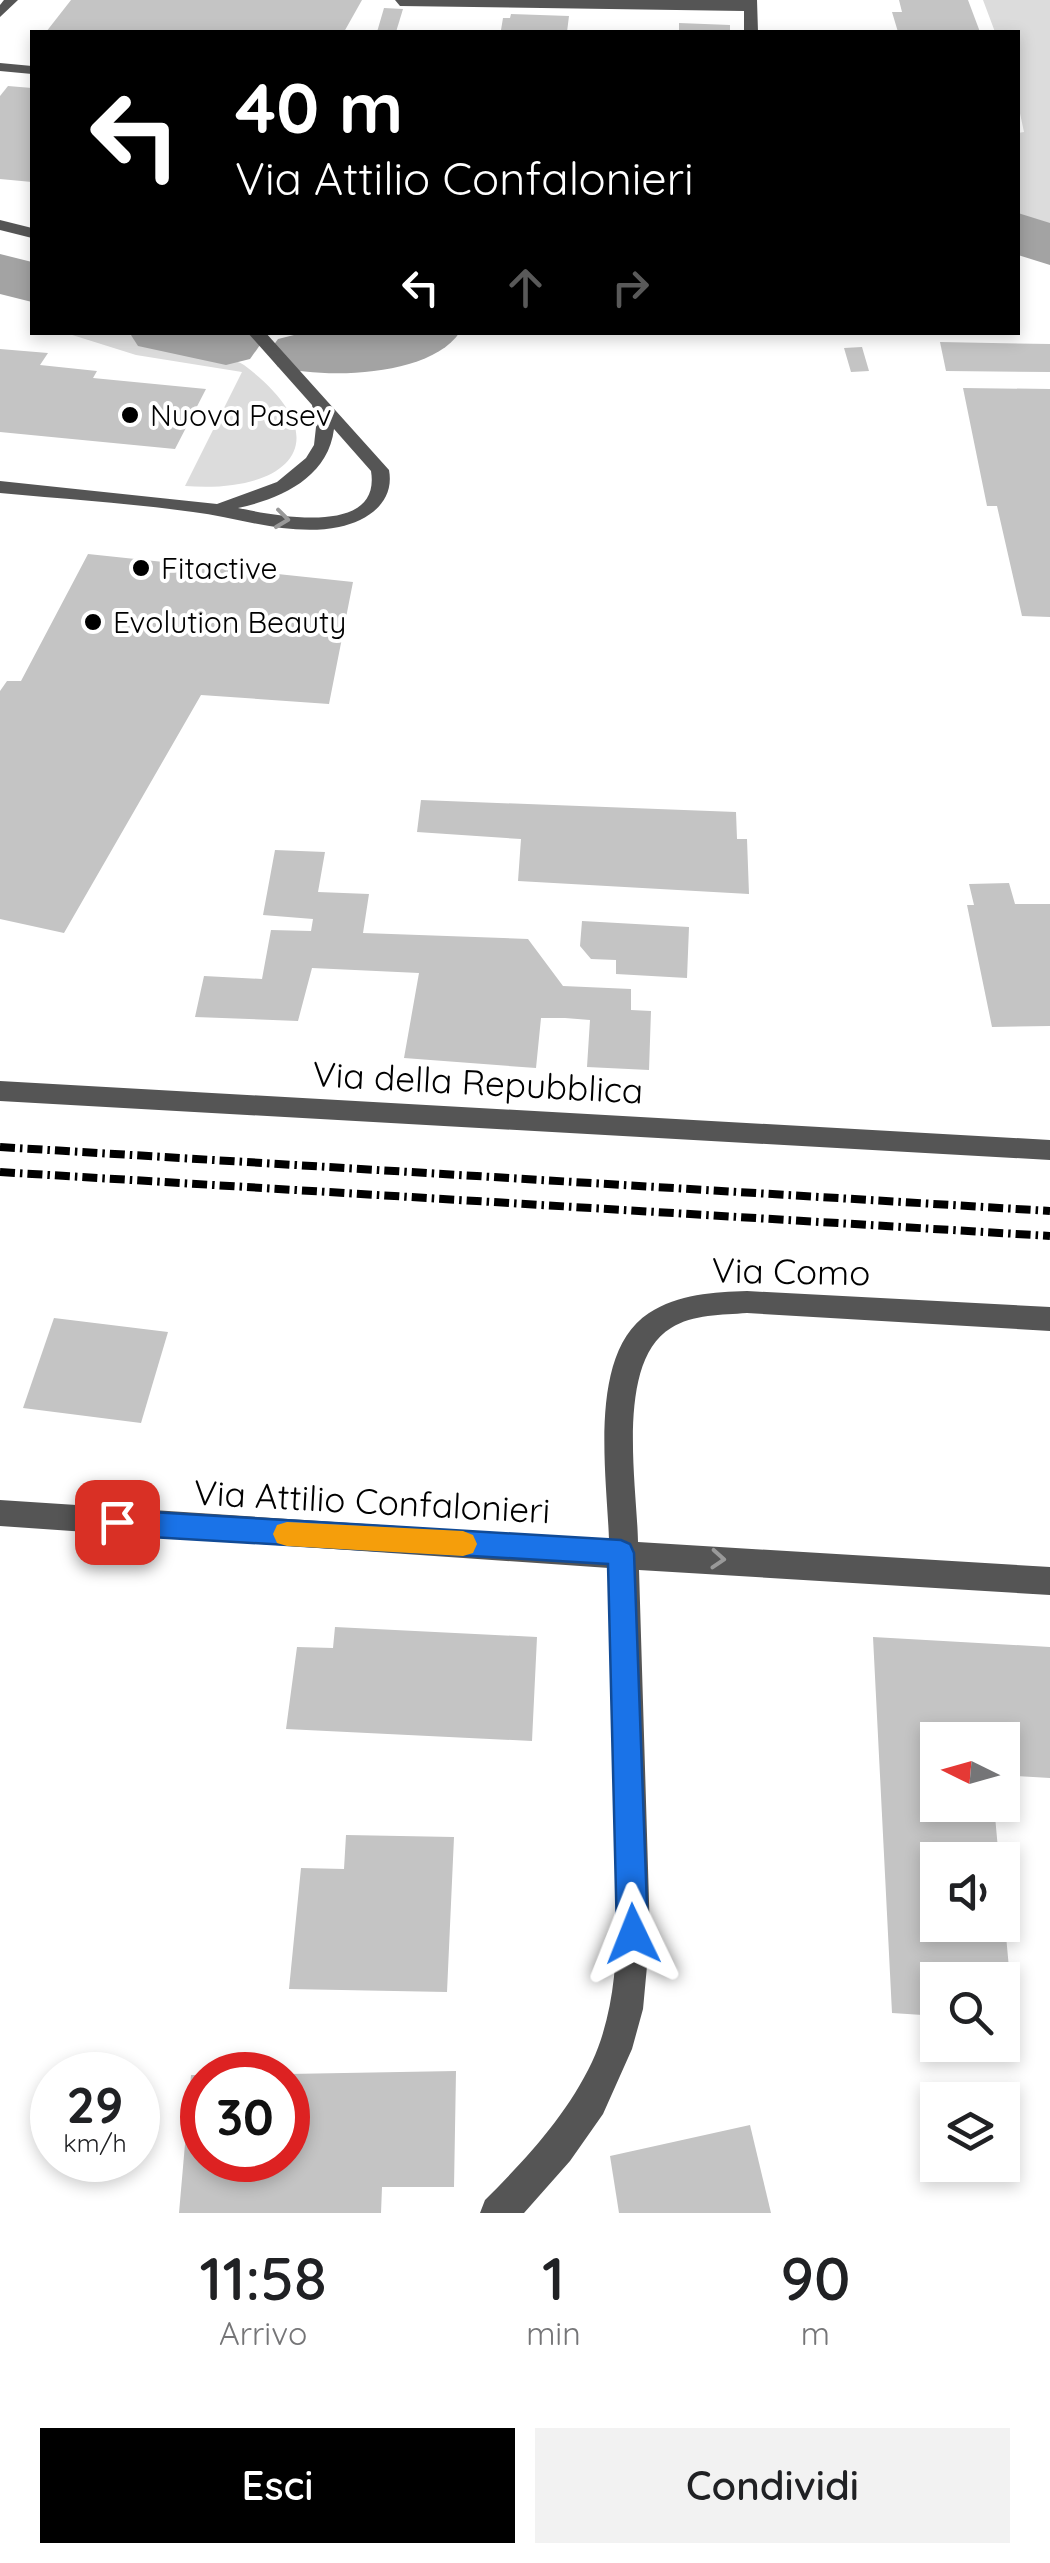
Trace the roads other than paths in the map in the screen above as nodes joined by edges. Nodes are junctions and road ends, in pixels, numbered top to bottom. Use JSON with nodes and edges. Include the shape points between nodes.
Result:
{"nodes":[{"id":1,"x":11,"y":0,"type":"edge"},
{"id":2,"x":400,"y":2,"type":"edge"},
{"id":3,"x":750,"y":3,"type":"edge"},
{"id":4,"x":0,"y":14,"type":"edge"},
{"id":5,"x":750,"y":30,"type":"edge"},
{"id":6,"x":0,"y":68,"type":"edge"},
{"id":7,"x":30,"y":70,"type":"edge"},
{"id":8,"x":0,"y":225,"type":"edge"},
{"id":9,"x":30,"y":232,"type":"edge"},
{"id":10,"x":258,"y":335,"type":"edge"},
{"id":11,"x":318,"y":405,"type":"junction"},
{"id":12,"x":0,"y":487,"type":"edge"},
{"id":13,"x":186,"y":506,"type":"junction"},
{"id":14,"x":0,"y":1091,"type":"edge"},
{"id":15,"x":1050,"y":1150,"type":"edge"},
{"id":16,"x":1050,"y":1319,"type":"edge"},
{"id":17,"x":0,"y":1513,"type":"edge"},
{"id":18,"x":621,"y":1553,"type":"junction"},
{"id":19,"x":1050,"y":1581,"type":"edge"},
{"id":20,"x":498,"y":2213,"type":"edge"}],
"edges":[{"from":1,"to":4,"type":"street"},
{"from":2,"to":3,"type":"street"},
{"from":3,"to":5,"type":"street"},
{"from":6,"to":7,"type":"street"},
{"from":8,"to":9,"type":"street"},
{"from":10,"to":11,"type":"street"},
{"from":11,"to":13,"type":"street","via":[[324,444],[294,479],[247,501]]},
{"from":13,"to":11,"type":"street","one_way":true,"via":[[309,523],[336,522],[365,510],[379,493],[380,470]]},
{"from":12,"to":13,"type":"street"},
{"from":14,"to":15,"type":"street","name":"Via della Repubblica"},
{"from":16,"to":18,"type":"street","name":"Via Como","via":[[747,1302],[672,1313],[641,1335],[624,1362]]},
{"from":17,"to":18,"type":"street","name":"Via Attilio Confalonieri"},
{"from":18,"to":19,"type":"street","name":"Via Attilio Confalonieri","one_way":true},
{"from":18,"to":20,"type":"street","name":"Via Como","via":[[633,1934],[624,2020],[593,2101],[552,2160]]}]}
